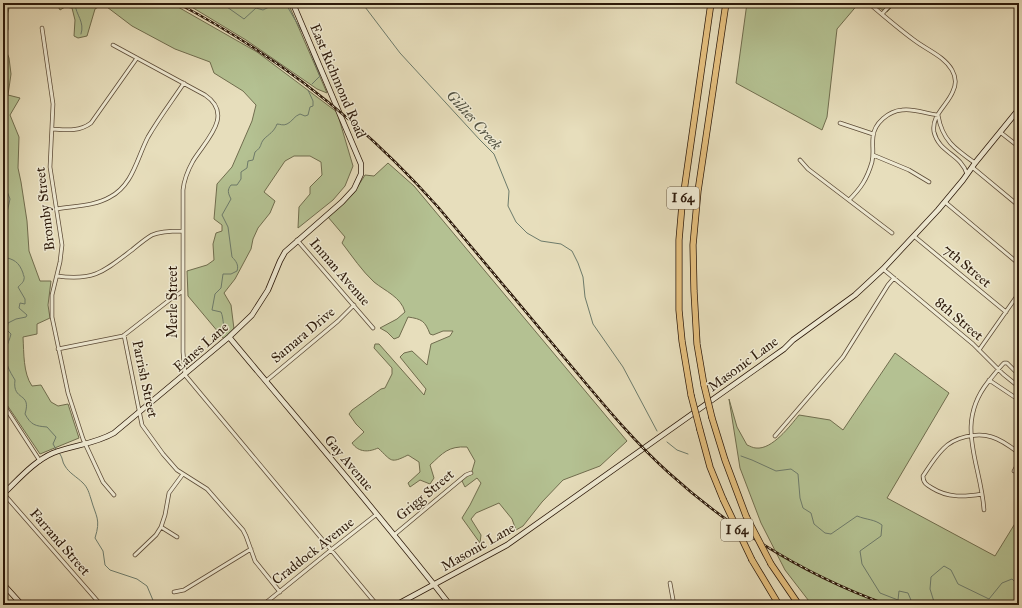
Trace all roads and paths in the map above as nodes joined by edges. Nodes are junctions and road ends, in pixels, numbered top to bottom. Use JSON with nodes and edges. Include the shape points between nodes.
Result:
{"nodes":[{"id":1,"x":711,"y":3,"type":"edge"},
{"id":2,"x":726,"y":3,"type":"edge"},
{"id":3,"x":892,"y":3,"type":"edge"},
{"id":4,"x":871,"y":5,"type":"dead end"},
{"id":5,"x":294,"y":6,"type":"dead end"},
{"id":6,"x":882,"y":14,"type":"junction"},
{"id":7,"x":42,"y":28,"type":"dead end"},
{"id":8,"x":113,"y":44,"type":"dead end"},
{"id":9,"x":137,"y":58,"type":"junction"},
{"id":10,"x":184,"y":83,"type":"junction"},
{"id":11,"x":1019,"y":109,"type":"edge"},
{"id":12,"x":938,"y":115,"type":"junction"},
{"id":13,"x":840,"y":123,"type":"dead end"},
{"id":14,"x":52,"y":129,"type":"junction"},
{"id":15,"x":1000,"y":132,"type":"junction"},
{"id":16,"x":874,"y":134,"type":"junction"},
{"id":17,"x":1019,"y":147,"type":"edge"},
{"id":18,"x":873,"y":156,"type":"junction"},
{"id":19,"x":800,"y":160,"type":"dead end"},
{"id":20,"x":360,"y":164,"type":"joint"},
{"id":21,"x":973,"y":165,"type":"junction"},
{"id":22,"x":967,"y":174,"type":"junction"},
{"id":23,"x":929,"y":182,"type":"dead end"},
{"id":24,"x":849,"y":200,"type":"junction"},
{"id":25,"x":945,"y":202,"type":"junction"},
{"id":26,"x":1019,"y":206,"type":"edge"},
{"id":27,"x":57,"y":209,"type":"junction"},
{"id":28,"x":182,"y":231,"type":"junction"},
{"id":29,"x":892,"y":233,"type":"dead end"},
{"id":30,"x":915,"y":237,"type":"junction"},
{"id":31,"x":297,"y":240,"type":"junction"},
{"id":32,"x":1019,"y":264,"type":"edge"},
{"id":33,"x":883,"y":269,"type":"junction"},
{"id":34,"x":57,"y":276,"type":"junction"},
{"id":35,"x":894,"y":278,"type":"junction"},
{"id":36,"x":183,"y":291,"type":"junction"},
{"id":37,"x":1019,"y":293,"type":"edge"},
{"id":38,"x":354,"y":305,"type":"junction"},
{"id":39,"x":1006,"y":312,"type":"junction"},
{"id":40,"x":373,"y":328,"type":"dead end"},
{"id":41,"x":124,"y":335,"type":"junction"},
{"id":42,"x":229,"y":337,"type":"junction"},
{"id":43,"x":58,"y":349,"type":"junction"},
{"id":44,"x":979,"y":350,"type":"junction"},
{"id":45,"x":998,"y":369,"type":"junction"},
{"id":46,"x":185,"y":375,"type":"junction"},
{"id":47,"x":1019,"y":375,"type":"edge"},
{"id":48,"x":989,"y":380,"type":"junction"},
{"id":49,"x":266,"y":381,"type":"junction"},
{"id":50,"x":1019,"y":387,"type":"edge"},
{"id":51,"x":1019,"y":400,"type":"edge"},
{"id":52,"x":3,"y":404,"type":"edge"},
{"id":53,"x":139,"y":414,"type":"junction"},
{"id":54,"x":775,"y":436,"type":"dead end"},
{"id":55,"x":971,"y":436,"type":"junction"},
{"id":56,"x":84,"y":444,"type":"junction"},
{"id":57,"x":1019,"y":453,"type":"edge"},
{"id":58,"x":40,"y":461,"type":"junction"},
{"id":59,"x":1019,"y":462,"type":"edge"},
{"id":60,"x":1014,"y":471,"type":"dead end"},
{"id":61,"x":471,"y":473,"type":"dead end"},
{"id":62,"x":183,"y":474,"type":"junction"},
{"id":63,"x":3,"y":494,"type":"edge"},
{"id":64,"x":982,"y":494,"type":"junction"},
{"id":65,"x":114,"y":495,"type":"dead end"},
{"id":66,"x":984,"y":510,"type":"dead end"},
{"id":67,"x":377,"y":514,"type":"junction"},
{"id":68,"x":161,"y":527,"type":"junction"},
{"id":69,"x":394,"y":535,"type":"junction"},
{"id":70,"x":177,"y":537,"type":"dead end"},
{"id":71,"x":251,"y":549,"type":"junction"},
{"id":72,"x":331,"y":550,"type":"junction"},
{"id":73,"x":135,"y":555,"type":"dead end"},
{"id":74,"x":670,"y":583,"type":"dead end"},
{"id":75,"x":3,"y":584,"type":"edge"},
{"id":76,"x":434,"y":584,"type":"junction"},
{"id":77,"x":174,"y":592,"type":"dead end"},
{"id":78,"x":280,"y":592,"type":"junction"},
{"id":79,"x":22,"y":605,"type":"edge"},
{"id":80,"x":101,"y":605,"type":"edge"},
{"id":81,"x":263,"y":605,"type":"edge"},
{"id":82,"x":377,"y":605,"type":"edge"},
{"id":83,"x":396,"y":605,"type":"edge"},
{"id":84,"x":450,"y":605,"type":"edge"},
{"id":85,"x":674,"y":605,"type":"edge"},
{"id":86,"x":779,"y":605,"type":"edge"},
{"id":87,"x":798,"y":605,"type":"edge"}],
"edges":[{"from":1,"to":86,"type":"highway","number":"I 64","bridge":true,"via":[[679,240],[679,310],[682,341],[691,395],[710,467],[752,560]]},
{"from":2,"to":87,"type":"highway","number":"I 64","bridge":true,"via":[[698,192],[693,245],[697,344],[712,418],[746,516],[771,564]]},
{"from":3,"to":6,"type":"street"},
{"from":4,"to":6,"type":"street"},
{"from":5,"to":20,"type":"street","name":"East Richmond Road"},
{"from":6,"to":12,"type":"street","via":[[940,57],[952,71],[955,80],[954,90]]},
{"from":7,"to":14,"type":"street","name":"Bromby Street","via":[[53,99]]},
{"from":8,"to":9,"type":"street","name":"Merle Street"},
{"from":9,"to":10,"type":"street","name":"Merle Street"},
{"from":9,"to":14,"type":"street","via":[[91,123],[76,130]]},
{"from":10,"to":27,"type":"street","via":[[156,123],[128,180],[120,190],[110,198],[97,202]]},
{"from":10,"to":28,"type":"street","name":"Merle Street","via":[[210,99],[218,116],[214,131],[185,178],[182,195]]},
{"from":11,"to":15,"type":"street","name":"Masonic Lane"},
{"from":12,"to":16,"type":"street","via":[[898,110],[884,117]]},
{"from":12,"to":21,"type":"street","via":[[945,137]]},
{"from":12,"to":22,"type":"street","via":[[934,123],[937,141],[962,164]]},
{"from":13,"to":16,"type":"street"},
{"from":14,"to":27,"type":"street","name":"Bromby Street","via":[[50,167]]},
{"from":15,"to":17,"type":"street"},
{"from":15,"to":21,"type":"street","name":"Masonic Lane"},
{"from":16,"to":18,"type":"street"},
{"from":18,"to":23,"type":"street","via":[[909,170]]},
{"from":18,"to":24,"type":"street","via":[[865,182]]},
{"from":19,"to":24,"type":"street"},
{"from":20,"to":31,"type":"street","name":"Eanes Lane","via":[[361,174],[354,189]]},
{"from":21,"to":22,"type":"street","name":"Masonic Lane"},
{"from":21,"to":26,"type":"street"},
{"from":22,"to":25,"type":"street","name":"Masonic Lane"},
{"from":24,"to":29,"type":"street"},
{"from":25,"to":30,"type":"street","name":"Masonic Lane"},
{"from":25,"to":32,"type":"street"},
{"from":27,"to":34,"type":"street","name":"Bromby Street","via":[[62,249]]},
{"from":28,"to":34,"type":"street","via":[[161,232],[151,236],[94,276]]},
{"from":28,"to":36,"type":"street","name":"Merle Street"},
{"from":30,"to":33,"type":"street","name":"Masonic Lane"},
{"from":30,"to":39,"type":"street","name":"7th Street"},
{"from":31,"to":38,"type":"street","name":"Inman Avenue"},
{"from":31,"to":42,"type":"street","name":"Eanes Lane","via":[[284,254],[268,290],[252,315]]},
{"from":33,"to":35,"type":"street","name":"8th Street"},
{"from":33,"to":76,"type":"street","name":"Masonic Lane","via":[[855,295],[784,349],[655,441],[507,544]]},
{"from":34,"to":43,"type":"street","name":"Bromby Street","via":[[52,300],[52,317]]},
{"from":35,"to":44,"type":"street","name":"8th Street"},
{"from":35,"to":54,"type":"street","via":[[843,357]]},
{"from":36,"to":41,"type":"street"},
{"from":36,"to":46,"type":"street","name":"Merle Street"},
{"from":37,"to":39,"type":"street"},
{"from":38,"to":40,"type":"street","name":"Inman Avenue"},
{"from":38,"to":49,"type":"street","name":"Samara Drive"},
{"from":39,"to":44,"type":"street"},
{"from":41,"to":43,"type":"street"},
{"from":41,"to":53,"type":"street","name":"Parrish Street"},
{"from":42,"to":46,"type":"street","name":"Eanes Lane"},
{"from":42,"to":49,"type":"street","name":"Gay Avenue"},
{"from":43,"to":56,"type":"street","name":"Bromby Street"},
{"from":44,"to":45,"type":"street","name":"8th Street"},
{"from":45,"to":47,"type":"street","via":[[1006,363]]},
{"from":45,"to":48,"type":"street"},
{"from":45,"to":50,"type":"street","name":"8th Street"},
{"from":46,"to":53,"type":"street","name":"Eanes Lane"},
{"from":46,"to":72,"type":"street"},
{"from":48,"to":51,"type":"street"},
{"from":48,"to":55,"type":"street","via":[[974,408],[970,425]]},
{"from":49,"to":67,"type":"street","name":"Gay Avenue"},
{"from":52,"to":58,"type":"street"},
{"from":53,"to":56,"type":"street","name":"Eanes Lane","via":[[106,438]]},
{"from":53,"to":62,"type":"street","name":"Parrish Street","via":[[142,425],[163,454]]},
{"from":55,"to":57,"type":"street","via":[[992,437]]},
{"from":55,"to":64,"type":"street"},
{"from":55,"to":64,"type":"street","via":[[947,445],[923,476],[923,480],[934,490],[947,495],[963,497]]},
{"from":56,"to":58,"type":"street","name":"Eanes Lane"},
{"from":56,"to":65,"type":"street","name":"Bromby Street","via":[[103,482]]},
{"from":58,"to":63,"type":"street","name":"Eanes Lane"},
{"from":59,"to":60,"type":"street"},
{"from":61,"to":69,"type":"street","name":"Grigg Street"},
{"from":62,"to":68,"type":"street","via":[[169,493]]},
{"from":62,"to":71,"type":"street","name":"Parrish Street","via":[[213,494],[243,530]]},
{"from":63,"to":80,"type":"street","name":"Farrand Street"},
{"from":64,"to":66,"type":"street"},
{"from":67,"to":69,"type":"street","name":"Gay Avenue"},
{"from":67,"to":72,"type":"street","name":"Craddock Avenue"},
{"from":68,"to":70,"type":"street"},
{"from":68,"to":73,"type":"street","via":[[156,536]]},
{"from":69,"to":76,"type":"street","name":"Gay Avenue"},
{"from":71,"to":77,"type":"street","via":[[184,590]]},
{"from":71,"to":78,"type":"street","name":"Parrish Street","via":[[257,564]]},
{"from":72,"to":78,"type":"street","name":"Craddock Avenue"},
{"from":72,"to":82,"type":"street"},
{"from":74,"to":85,"type":"street"},
{"from":75,"to":79,"type":"street"},
{"from":76,"to":83,"type":"street","name":"Masonic Lane"},
{"from":76,"to":84,"type":"street","name":"Gay Avenue"},
{"from":78,"to":81,"type":"street","name":"Craddock Avenue"}]}
